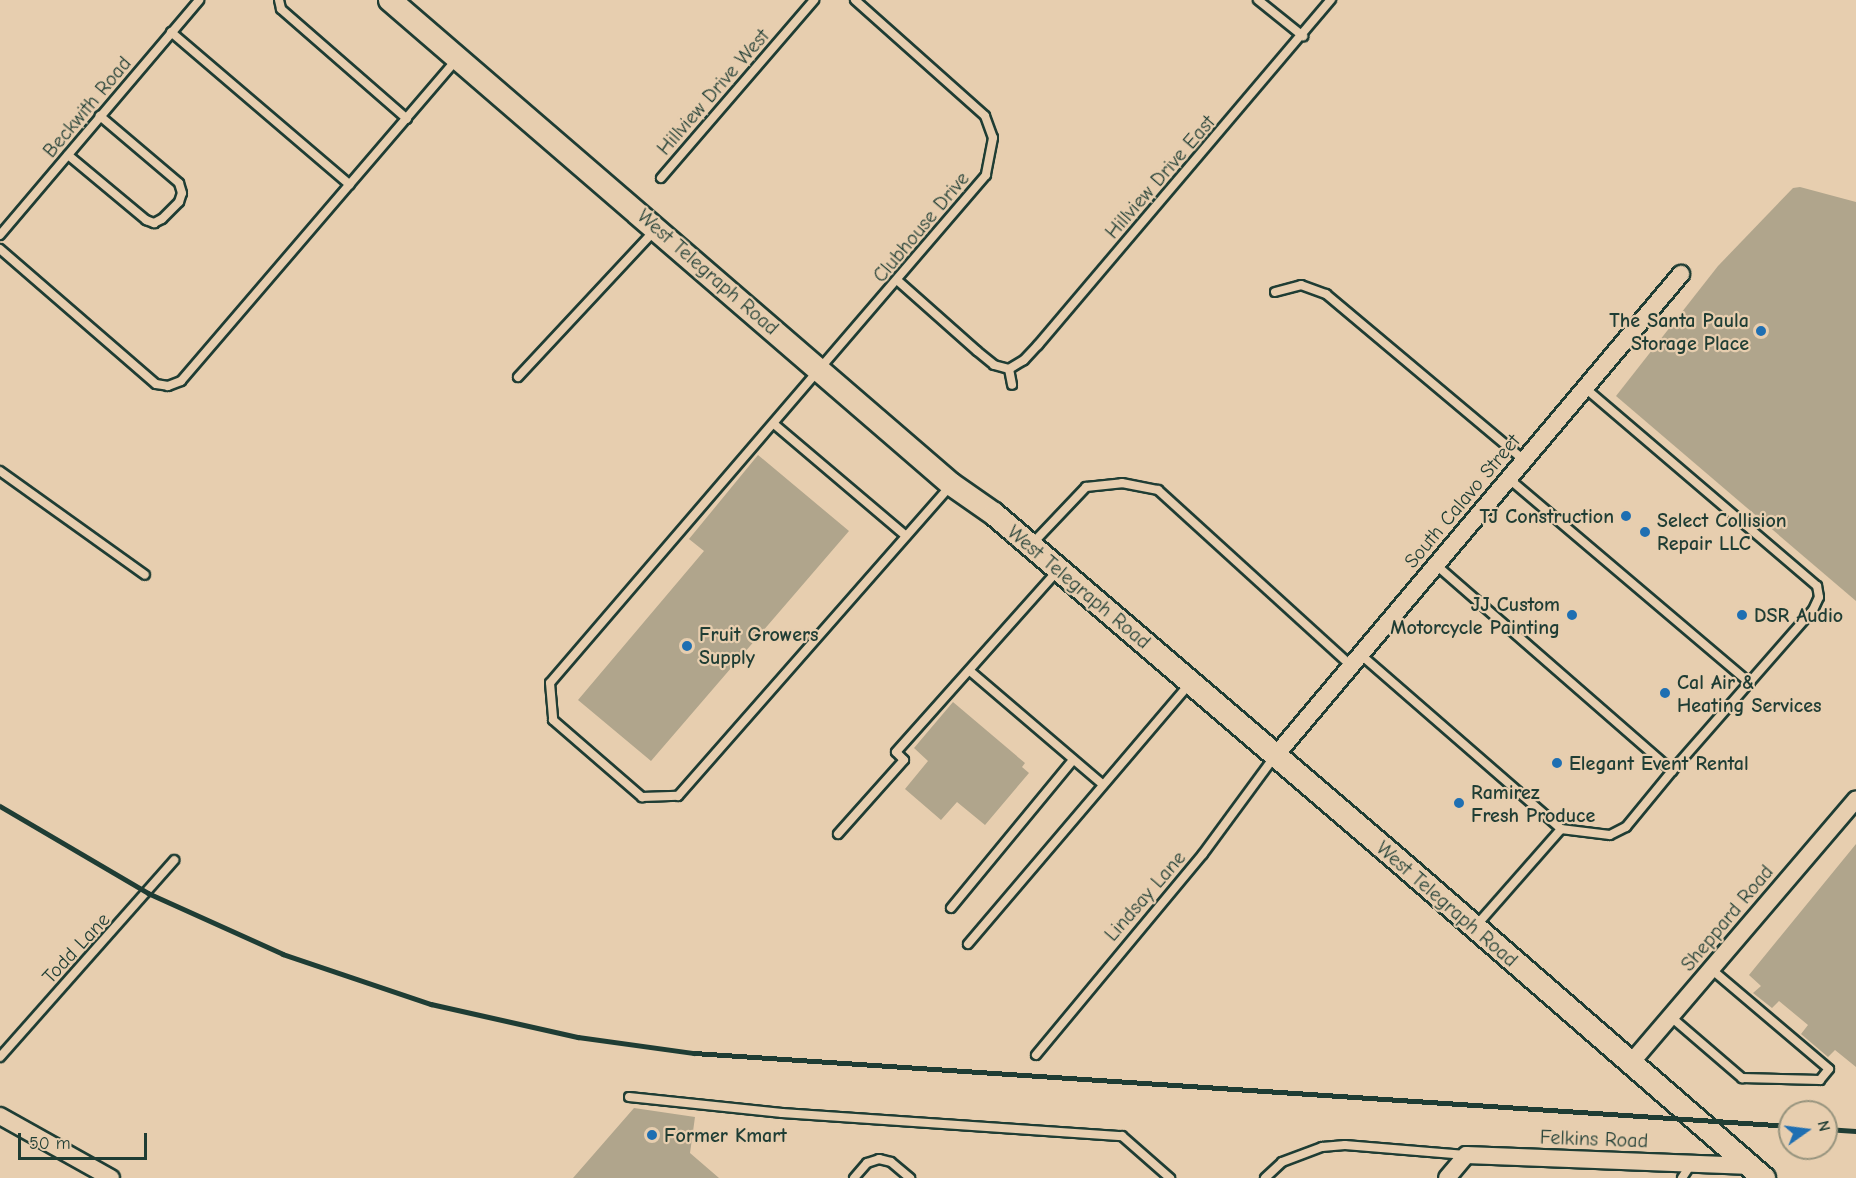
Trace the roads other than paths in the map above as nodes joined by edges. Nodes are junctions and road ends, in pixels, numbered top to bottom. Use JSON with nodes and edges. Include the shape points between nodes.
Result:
{"nodes":[{"id":1,"x":199,"y":0,"type":"edge"},
{"id":2,"x":279,"y":0,"type":"edge"},
{"id":3,"x":390,"y":0,"type":"edge"},
{"id":4,"x":814,"y":0,"type":"edge"},
{"id":5,"x":855,"y":0,"type":"edge"},
{"id":6,"x":1258,"y":0,"type":"edge"},
{"id":7,"x":1331,"y":0,"type":"edge"},
{"id":8,"x":171,"y":32,"type":"junction"},
{"id":9,"x":1303,"y":36,"type":"junction"},
{"id":10,"x":458,"y":58,"type":"junction"},
{"id":11,"x":100,"y":116,"type":"junction"},
{"id":12,"x":407,"y":119,"type":"junction"},
{"id":13,"x":68,"y":155,"type":"junction"},
{"id":14,"x":661,"y":178,"type":"dead end"},
{"id":15,"x":350,"y":185,"type":"junction"},
{"id":16,"x":657,"y":227,"type":"junction"},
{"id":17,"x":0,"y":235,"type":"edge"},
{"id":18,"x":0,"y":249,"type":"edge"},
{"id":19,"x":1681,"y":274,"type":"dead end"},
{"id":20,"x":897,"y":280,"type":"junction"},
{"id":21,"x":1275,"y":292,"type":"dead end"},
{"id":22,"x":1009,"y":369,"type":"junction"},
{"id":23,"x":821,"y":370,"type":"junction"},
{"id":24,"x":518,"y":376,"type":"dead end"},
{"id":25,"x":1012,"y":385,"type":"dead end"},
{"id":26,"x":1585,"y":388,"type":"junction"},
{"id":27,"x":774,"y":424,"type":"junction"},
{"id":28,"x":1524,"y":460,"type":"junction"},
{"id":29,"x":0,"y":471,"type":"edge"},
{"id":30,"x":1508,"y":478,"type":"junction"},
{"id":31,"x":951,"y":484,"type":"junction"},
{"id":32,"x":906,"y":536,"type":"junction"},
{"id":33,"x":1030,"y":545,"type":"junction"},
{"id":34,"x":1435,"y":564,"type":"junction"},
{"id":35,"x":1058,"y":570,"type":"junction"},
{"id":36,"x":145,"y":575,"type":"dead end"},
{"id":37,"x":1355,"y":659,"type":"junction"},
{"id":38,"x":969,"y":671,"type":"junction"},
{"id":39,"x":1190,"y":682,"type":"junction"},
{"id":40,"x":1750,"y":683,"type":"junction"},
{"id":41,"x":1276,"y":755,"type":"junction"},
{"id":42,"x":1073,"y":760,"type":"junction"},
{"id":43,"x":1672,"y":771,"type":"junction"},
{"id":44,"x":1101,"y":783,"type":"junction"},
{"id":45,"x":1856,"y":799,"type":"edge"},
{"id":46,"x":1561,"y":829,"type":"junction"},
{"id":47,"x":838,"y":834,"type":"dead end"},
{"id":48,"x":174,"y":860,"type":"dead end"},
{"id":49,"x":951,"y":908,"type":"dead end"},
{"id":50,"x":1475,"y":928,"type":"junction"},
{"id":51,"x":968,"y":944,"type":"dead end"},
{"id":52,"x":1711,"y":969,"type":"junction"},
{"id":53,"x":1671,"y":1017,"type":"junction"},
{"id":54,"x":1036,"y":1056,"type":"dead end"},
{"id":55,"x":0,"y":1057,"type":"edge"},
{"id":56,"x":1629,"y":1064,"type":"junction"},
{"id":57,"x":629,"y":1097,"type":"dead end"},
{"id":58,"x":0,"y":1116,"type":"edge"},
{"id":59,"x":1466,"y":1155,"type":"junction"},
{"id":60,"x":1686,"y":1171,"type":"edge"},
{"id":61,"x":1759,"y":1174,"type":"edge"},
{"id":62,"x":111,"y":1178,"type":"edge"},
{"id":63,"x":854,"y":1178,"type":"edge"},
{"id":64,"x":910,"y":1178,"type":"edge"},
{"id":65,"x":1170,"y":1178,"type":"edge"},
{"id":66,"x":1265,"y":1178,"type":"edge"},
{"id":67,"x":1447,"y":1178,"type":"edge"}],
"edges":[{"from":1,"to":8,"type":"lane","name":"Beckwith Road"},
{"from":2,"to":12,"type":"lane","via":[[281,9]]},
{"from":3,"to":10,"type":"main road","name":"West Telegraph Road"},
{"from":4,"to":14,"type":"lane","name":"Hillview Drive West"},
{"from":5,"to":20,"type":"lane","name":"Clubhouse Drive","via":[[977,106],[993,138],[986,175]]},
{"from":6,"to":9,"type":"lane"},
{"from":7,"to":9,"type":"lane","name":"Hillview Drive East"},
{"from":8,"to":11,"type":"lane","name":"Beckwith Road"},
{"from":8,"to":15,"type":"lane"},
{"from":9,"to":22,"type":"lane","name":"Hillview Drive East","via":[[1038,345]]},
{"from":10,"to":12,"type":"lane"},
{"from":10,"to":16,"type":"main road","name":"West Telegraph Road"},
{"from":11,"to":13,"type":"lane","name":"Beckwith Road"},
{"from":11,"to":13,"type":"lane","via":[[179,183],[179,202],[162,219],[154,223],[146,220]]},
{"from":12,"to":15,"type":"lane"},
{"from":13,"to":17,"type":"lane","name":"Beckwith Road"},
{"from":15,"to":18,"type":"lane","via":[[181,381],[168,386],[156,384]]},
{"from":16,"to":23,"type":"main road","name":"West Telegraph Road"},
{"from":16,"to":24,"type":"lane"},
{"from":19,"to":26,"type":"street","name":"South Calavo Street"},
{"from":20,"to":22,"type":"lane","via":[[986,358]]},
{"from":20,"to":23,"type":"lane","name":"Clubhouse Drive"},
{"from":21,"to":28,"type":"lane","via":[[1301,285],[1326,294]]},
{"from":22,"to":25,"type":"lane"},
{"from":23,"to":27,"type":"lane","name":"Clubhouse Drive"},
{"from":23,"to":31,"type":"main road","name":"West Telegraph Road"},
{"from":26,"to":28,"type":"street","name":"South Calavo Street"},
{"from":26,"to":40,"type":"lane","via":[[1817,586],[1819,597],[1813,610]]},
{"from":27,"to":32,"type":"lane"},
{"from":27,"to":32,"type":"lane","name":"Clubhouse Drive","via":[[550,683],[553,720],[642,797],[678,796]]},
{"from":28,"to":30,"type":"street","name":"South Calavo Street"},
{"from":29,"to":36,"type":"lane"},
{"from":30,"to":34,"type":"street","name":"South Calavo Street"},
{"from":30,"to":40,"type":"lane"},
{"from":31,"to":32,"type":"lane","name":"Clubhouse Drive"},
{"from":31,"to":33,"type":"main road","name":"West Telegraph Road"},
{"from":33,"to":35,"type":"main road","name":"West Telegraph Road"},
{"from":33,"to":37,"type":"lane","via":[[1086,487],[1122,483],[1158,490]]},
{"from":34,"to":37,"type":"street","name":"South Calavo Street"},
{"from":34,"to":43,"type":"lane"},
{"from":35,"to":38,"type":"lane"},
{"from":35,"to":39,"type":"main road","name":"West Telegraph Road"},
{"from":37,"to":41,"type":"street","name":"South Calavo Street"},
{"from":37,"to":46,"type":"lane"},
{"from":38,"to":42,"type":"lane"},
{"from":38,"to":47,"type":"lane","via":[[896,752],[904,760]]},
{"from":39,"to":41,"type":"main road","name":"West Telegraph Road"},
{"from":39,"to":44,"type":"lane"},
{"from":40,"to":43,"type":"lane"},
{"from":41,"to":50,"type":"main road","name":"West Telegraph Road"},
{"from":41,"to":54,"type":"lane","name":"Lindsay Lane","via":[[1203,854]]},
{"from":42,"to":44,"type":"lane"},
{"from":42,"to":49,"type":"lane"},
{"from":43,"to":46,"type":"lane","via":[[1626,827],[1610,835]]},
{"from":44,"to":51,"type":"lane"},
{"from":45,"to":52,"type":"street","name":"Sheppard Road"},
{"from":46,"to":50,"type":"lane"},
{"from":48,"to":55,"type":"lane","name":"Todd Lane"},
{"from":50,"to":56,"type":"main road","name":"West Telegraph Road"},
{"from":52,"to":53,"type":"street","name":"Sheppard Road"},
{"from":52,"to":53,"type":"lane","via":[[1829,1069],[1820,1080],[1742,1078]]},
{"from":53,"to":56,"type":"street","name":"Sheppard Road"},
{"from":56,"to":61,"type":"main road","name":"West Telegraph Road"},
{"from":57,"to":65,"type":"lane","via":[[782,1113],[1122,1136]]},
{"from":58,"to":62,"type":"street"},
{"from":59,"to":60,"type":"street","name":"Felkins Road"},
{"from":59,"to":66,"type":"lane","via":[[1345,1145],[1322,1147],[1282,1162]]},
{"from":59,"to":67,"type":"street"},
{"from":60,"to":61,"type":"street","name":"Felkins Road"},
{"from":63,"to":64,"type":"lane","via":[[867,1162],[879,1159],[891,1162]]}]}
